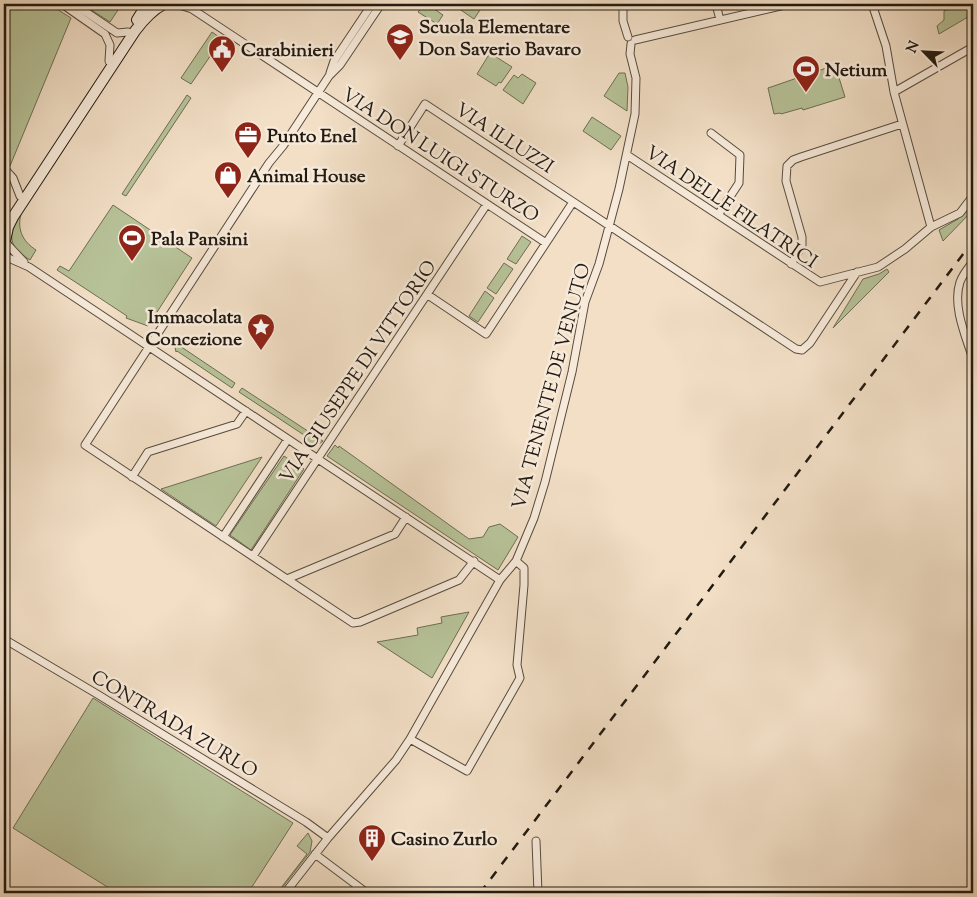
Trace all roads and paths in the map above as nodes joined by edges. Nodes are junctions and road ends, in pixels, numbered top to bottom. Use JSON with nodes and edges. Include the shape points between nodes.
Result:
{"nodes":[{"id":1,"x":62,"y":4,"type":"edge"},
{"id":2,"x":74,"y":4,"type":"edge"},
{"id":3,"x":148,"y":4,"type":"edge"},
{"id":4,"x":164,"y":4,"type":"edge"},
{"id":5,"x":176,"y":4,"type":"edge"},
{"id":6,"x":372,"y":4,"type":"edge"},
{"id":7,"x":381,"y":4,"type":"edge"},
{"id":8,"x":622,"y":4,"type":"edge"},
{"id":9,"x":716,"y":4,"type":"edge"},
{"id":10,"x":784,"y":4,"type":"edge"},
{"id":11,"x":872,"y":4,"type":"edge"},
{"id":12,"x":190,"y":7,"type":"edge"},
{"id":13,"x":720,"y":20,"type":"junction"},
{"id":14,"x":128,"y":32,"type":"junction"},
{"id":15,"x":631,"y":40,"type":"junction"},
{"id":16,"x":973,"y":47,"type":"edge"},
{"id":17,"x":109,"y":61,"type":"junction"},
{"id":18,"x":329,"y":76,"type":"junction"},
{"id":19,"x":318,"y":92,"type":"junction"},
{"id":20,"x":894,"y":92,"type":"junction"},
{"id":21,"x":902,"y":124,"type":"junction"},
{"id":22,"x":711,"y":134,"type":"dead end"},
{"id":23,"x":398,"y":146,"type":"junction"},
{"id":24,"x":627,"y":156,"type":"junction"},
{"id":25,"x":4,"y":168,"type":"edge"},
{"id":26,"x":20,"y":196,"type":"junction"},
{"id":27,"x":973,"y":196,"type":"edge"},
{"id":28,"x":573,"y":202,"type":"junction"},
{"id":29,"x":487,"y":204,"type":"junction"},
{"id":30,"x":718,"y":215,"type":"junction"},
{"id":31,"x":4,"y":221,"type":"edge"},
{"id":32,"x":609,"y":224,"type":"junction"},
{"id":33,"x":932,"y":227,"type":"junction"},
{"id":34,"x":546,"y":243,"type":"junction"},
{"id":35,"x":5,"y":247,"type":"edge"},
{"id":36,"x":973,"y":262,"type":"edge"},
{"id":37,"x":791,"y":264,"type":"junction"},
{"id":38,"x":30,"y":267,"type":"junction"},
{"id":39,"x":857,"y":272,"type":"junction"},
{"id":40,"x":428,"y":295,"type":"junction"},
{"id":41,"x":149,"y":347,"type":"junction"},
{"id":42,"x":973,"y":360,"type":"edge"},
{"id":43,"x":246,"y":412,"type":"junction"},
{"id":44,"x":288,"y":439,"type":"junction"},
{"id":45,"x":318,"y":459,"type":"junction"},
{"id":46,"x":132,"y":477,"type":"junction"},
{"id":47,"x":406,"y":517,"type":"junction"},
{"id":48,"x":223,"y":536,"type":"junction"},
{"id":49,"x":253,"y":556,"type":"junction"},
{"id":50,"x":474,"y":561,"type":"junction"},
{"id":51,"x":516,"y":561,"type":"junction"},
{"id":52,"x":288,"y":580,"type":"junction"},
{"id":53,"x":500,"y":580,"type":"junction"},
{"id":54,"x":4,"y":639,"type":"edge"},
{"id":55,"x":410,"y":739,"type":"junction"},
{"id":56,"x":328,"y":838,"type":"junction"},
{"id":57,"x":536,"y":841,"type":"dead end"},
{"id":58,"x":315,"y":854,"type":"junction"},
{"id":59,"x":285,"y":893,"type":"edge"},
{"id":60,"x":367,"y":893,"type":"edge"},
{"id":61,"x":538,"y":893,"type":"edge"}],
"edges":[{"from":1,"to":17,"type":"street","via":[[105,34],[110,45]]},
{"from":2,"to":14,"type":"street","via":[[117,33]]},
{"from":3,"to":14,"type":"main road"},
{"from":4,"to":35,"type":"main road","via":[[148,14],[135,31],[12,217]]},
{"from":5,"to":12,"type":"street","name":"VIA DON LUIGI STURZO"},
{"from":6,"to":18,"type":"street","via":[[334,61]]},
{"from":7,"to":18,"type":"street"},
{"from":8,"to":15,"type":"street","name":"VIA TENENTE DE VENUTO","via":[[623,21]]},
{"from":9,"to":13,"type":"street"},
{"from":10,"to":13,"type":"street"},
{"from":11,"to":20,"type":"street","via":[[888,53]]},
{"from":12,"to":19,"type":"street","name":"VIA DON LUIGI STURZO"},
{"from":13,"to":15,"type":"street"},
{"from":14,"to":17,"type":"main road"},
{"from":15,"to":24,"type":"street","name":"VIA TENENTE DE VENUTO","via":[[636,96]]},
{"from":16,"to":20,"type":"street"},
{"from":17,"to":26,"type":"main road"},
{"from":18,"to":19,"type":"street"},
{"from":19,"to":23,"type":"street","name":"VIA DON LUIGI STURZO"},
{"from":19,"to":41,"type":"street"},
{"from":20,"to":21,"type":"street"},
{"from":21,"to":33,"type":"street"},
{"from":21,"to":37,"type":"street","via":[[801,157],[787,166],[786,181],[802,237],[802,246]]},
{"from":22,"to":30,"type":"street","via":[[740,154],[739,184]]},
{"from":23,"to":28,"type":"street","name":"VIA ILLUZZI","via":[[426,104]]},
{"from":23,"to":29,"type":"street","name":"VIA DON LUIGI STURZO"},
{"from":24,"to":30,"type":"street","name":"VIA DELLE FILATRICI"},
{"from":24,"to":32,"type":"street","name":"VIA TENENTE DE VENUTO"},
{"from":25,"to":26,"type":"street","via":[[13,178]]},
{"from":26,"to":31,"type":"main road"},
{"from":27,"to":33,"type":"street","via":[[960,213]]},
{"from":28,"to":32,"type":"street","name":"VIA ILLUZZI"},
{"from":28,"to":34,"type":"street"},
{"from":29,"to":34,"type":"street","name":"VIA DON LUIGI STURZO"},
{"from":29,"to":40,"type":"street","name":"VIA GIUSEPPE DI VITTORIO"},
{"from":30,"to":37,"type":"street","name":"VIA DELLE FILATRICI"},
{"from":32,"to":39,"type":"street","name":"VIA ILLUZZI","via":[[791,346],[802,350],[810,343]]},
{"from":32,"to":51,"type":"street","name":"VIA TENENTE DE VENUTO","via":[[585,302],[545,482]]},
{"from":33,"to":39,"type":"street","via":[[878,267]]},
{"from":34,"to":40,"type":"street","via":[[486,334]]},
{"from":35,"to":38,"type":"street"},
{"from":35,"to":38,"type":"street"},
{"from":36,"to":42,"type":"street","via":[[960,283],[958,298]]},
{"from":37,"to":39,"type":"street","name":"VIA DELLE FILATRICI","via":[[820,282]]},
{"from":38,"to":41,"type":"street"},
{"from":40,"to":45,"type":"street","name":"VIA GIUSEPPE DI VITTORIO"},
{"from":41,"to":43,"type":"street"},
{"from":41,"to":46,"type":"street","via":[[85,445]]},
{"from":43,"to":44,"type":"street"},
{"from":43,"to":46,"type":"street","via":[[237,424],[148,452]]},
{"from":44,"to":45,"type":"street"},
{"from":44,"to":48,"type":"street"},
{"from":45,"to":47,"type":"street"},
{"from":45,"to":49,"type":"street","name":"VIA GIUSEPPE DI VITTORIO"},
{"from":46,"to":48,"type":"street"},
{"from":47,"to":50,"type":"street"},
{"from":47,"to":52,"type":"street","via":[[395,534]]},
{"from":48,"to":49,"type":"street"},
{"from":49,"to":52,"type":"street"},
{"from":50,"to":52,"type":"street","via":[[459,580],[356,623]]},
{"from":50,"to":53,"type":"street"},
{"from":51,"to":53,"type":"street","name":"VIA TENENTE DE VENUTO"},
{"from":51,"to":55,"type":"street","via":[[524,568],[517,665],[520,678],[467,771]]},
{"from":53,"to":55,"type":"street","name":"VIA TENENTE DE VENUTO"},
{"from":54,"to":56,"type":"street","name":"CONTRADA ZURLO"},
{"from":55,"to":56,"type":"street","name":"VIA TENENTE DE VENUTO","via":[[396,760]]},
{"from":56,"to":58,"type":"street","name":"VIA TENENTE DE VENUTO"},
{"from":57,"to":61,"type":"street"},
{"from":58,"to":59,"type":"street","name":"VIA TENENTE DE VENUTO"},
{"from":58,"to":60,"type":"street"}]}
